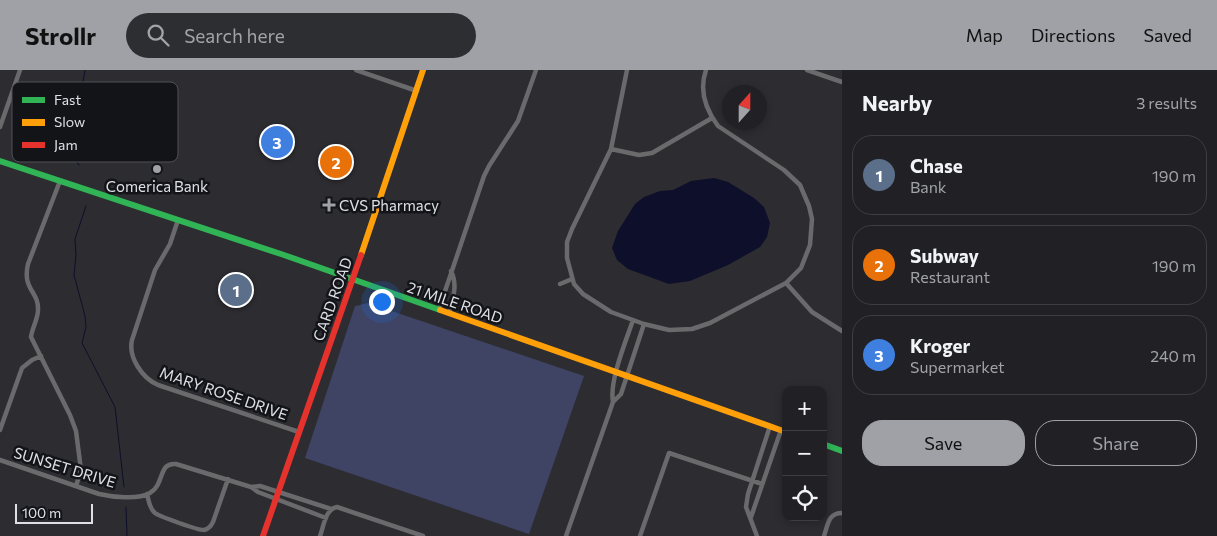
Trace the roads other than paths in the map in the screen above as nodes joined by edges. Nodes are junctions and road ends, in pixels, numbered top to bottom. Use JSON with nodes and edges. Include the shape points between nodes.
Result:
{"nodes":[{"id":1,"x":20,"y":70,"type":"edge"},
{"id":2,"x":356,"y":70,"type":"edge"},
{"id":3,"x":424,"y":70,"type":"edge"},
{"id":4,"x":536,"y":70,"type":"edge"},
{"id":5,"x":627,"y":70,"type":"edge"},
{"id":6,"x":706,"y":70,"type":"edge"},
{"id":7,"x":807,"y":70,"type":"edge"},
{"id":8,"x":365,"y":71,"type":"edge"},
{"id":9,"x":824,"y":73,"type":"edge"},
{"id":10,"x":16,"y":82,"type":"edge"},
{"id":11,"x":842,"y":82,"type":"edge"},
{"id":12,"x":416,"y":91,"type":"junction"},
{"id":13,"x":12,"y":93,"type":"edge"},
{"id":14,"x":712,"y":118,"type":"junction"},
{"id":15,"x":0,"y":127,"type":"edge"},
{"id":16,"x":611,"y":149,"type":"junction"},
{"id":17,"x":0,"y":161,"type":"edge"},
{"id":18,"x":60,"y":181,"type":"junction"},
{"id":19,"x":178,"y":220,"type":"junction"},
{"id":20,"x":451,"y":271,"type":"junction"},
{"id":21,"x":572,"y":278,"type":"junction"},
{"id":22,"x":353,"y":280,"type":"junction"},
{"id":23,"x":786,"y":283,"type":"junction"},
{"id":24,"x":560,"y":284,"type":"dead end"},
{"id":25,"x":439,"y":309,"type":"junction"},
{"id":26,"x":449,"y":313,"type":"junction"},
{"id":27,"x":634,"y":320,"type":"junction"},
{"id":28,"x":644,"y":324,"type":"junction"},
{"id":29,"x":842,"y":331,"type":"edge"},
{"id":30,"x":41,"y":356,"type":"junction"},
{"id":31,"x":617,"y":373,"type":"junction"},
{"id":32,"x":627,"y":376,"type":"junction"},
{"id":33,"x":613,"y":402,"type":"junction"},
{"id":34,"x":770,"y":426,"type":"junction"},
{"id":35,"x":0,"y":430,"type":"edge"},
{"id":36,"x":782,"y":431,"type":"edge"},
{"id":37,"x":299,"y":432,"type":"junction"},
{"id":38,"x":782,"y":433,"type":"edge"},
{"id":39,"x":827,"y":445,"type":"edge"},
{"id":40,"x":842,"y":451,"type":"edge"},
{"id":41,"x":760,"y":456,"type":"junction"},
{"id":42,"x":0,"y":460,"type":"edge"},
{"id":43,"x":770,"y":460,"type":"junction"},
{"id":44,"x":228,"y":479,"type":"junction"},
{"id":45,"x":752,"y":480,"type":"junction"},
{"id":46,"x":762,"y":484,"type":"junction"},
{"id":47,"x":76,"y":486,"type":"junction"},
{"id":48,"x":251,"y":487,"type":"junction"},
{"id":49,"x":279,"y":491,"type":"junction"},
{"id":50,"x":147,"y":494,"type":"junction"},
{"id":51,"x":276,"y":500,"type":"junction"},
{"id":52,"x":330,"y":509,"type":"junction"},
{"id":53,"x":842,"y":513,"type":"edge"},
{"id":54,"x":751,"y":517,"type":"junction"},
{"id":55,"x":326,"y":518,"type":"junction"},
{"id":56,"x":263,"y":536,"type":"edge"},
{"id":57,"x":320,"y":536,"type":"edge"},
{"id":58,"x":424,"y":536,"type":"edge"},
{"id":59,"x":566,"y":536,"type":"edge"},
{"id":60,"x":640,"y":536,"type":"edge"},
{"id":61,"x":757,"y":536,"type":"edge"},
{"id":62,"x":824,"y":536,"type":"edge"}],
"edges":[{"from":1,"to":10,"type":"street"},
{"from":2,"to":8,"type":"street"},
{"from":3,"to":12,"type":"street","name":"CARD ROAD"},
{"from":4,"to":20,"type":"street","via":[[518,121],[484,176]]},
{"from":5,"to":16,"type":"street"},
{"from":6,"to":14,"type":"street","via":[[702,84]]},
{"from":7,"to":9,"type":"street"},
{"from":8,"to":12,"type":"street"},
{"from":9,"to":11,"type":"street"},
{"from":12,"to":22,"type":"street","name":"CARD ROAD"},
{"from":13,"to":15,"type":"street"},
{"from":14,"to":16,"type":"street","via":[[652,153],[639,155]]},
{"from":14,"to":23,"type":"street","via":[[718,126],[794,177],[800,185],[812,219],[810,245],[802,268]]},
{"from":16,"to":21,"type":"street","via":[[567,242]]},
{"from":17,"to":18,"type":"street","name":"21 MILE ROAD"},
{"from":18,"to":19,"type":"street","name":"21 MILE ROAD"},
{"from":18,"to":30,"type":"street","via":[[25,274],[37,303],[31,337]]},
{"from":19,"to":22,"type":"street","name":"21 MILE ROAD"},
{"from":19,"to":37,"type":"street","name":"MARY ROSE DRIVE","via":[[170,244],[155,270],[131,343],[132,354],[142,373],[158,385]]},
{"from":20,"to":25,"type":"street"},
{"from":20,"to":26,"type":"street","via":[[456,280]]},
{"from":21,"to":24,"type":"street"},
{"from":21,"to":27,"type":"street","via":[[583,294],[611,312]]},
{"from":22,"to":25,"type":"street","name":"21 MILE ROAD"},
{"from":22,"to":37,"type":"street","name":"CARD ROAD"},
{"from":23,"to":28,"type":"street","via":[[710,323],[692,329],[669,330]]},
{"from":23,"to":29,"type":"street","via":[[812,312]]},
{"from":25,"to":26,"type":"street","name":"21 MILE ROAD"},
{"from":26,"to":31,"type":"street","name":"21 MILE ROAD"},
{"from":27,"to":28,"type":"street"},
{"from":27,"to":31,"type":"street"},
{"from":28,"to":32,"type":"street"},
{"from":30,"to":35,"type":"street","via":[[26,364],[20,373]]},
{"from":30,"to":47,"type":"street","via":[[76,431],[81,470]]},
{"from":31,"to":32,"type":"street","name":"21 MILE ROAD"},
{"from":31,"to":33,"type":"street"},
{"from":32,"to":33,"type":"street","via":[[621,394]]},
{"from":32,"to":34,"type":"street","name":"21 MILE ROAD"},
{"from":33,"to":59,"type":"street"},
{"from":34,"to":36,"type":"street","name":"21 MILE ROAD"},
{"from":34,"to":41,"type":"street"},
{"from":37,"to":49,"type":"street","name":"CARD ROAD"},
{"from":38,"to":43,"type":"street"},
{"from":39,"to":40,"type":"street"},
{"from":41,"to":43,"type":"street"},
{"from":41,"to":45,"type":"street"},
{"from":42,"to":47,"type":"street","name":"SUNSET DRIVE"},
{"from":43,"to":46,"type":"street"},
{"from":44,"to":48,"type":"street"},
{"from":44,"to":50,"type":"street","via":[[168,464],[160,482]]},
{"from":44,"to":50,"type":"street","via":[[213,522],[206,530],[156,514]]},
{"from":45,"to":46,"type":"street"},
{"from":45,"to":54,"type":"street","via":[[746,507]]},
{"from":45,"to":60,"type":"street","via":[[669,453]]},
{"from":46,"to":54,"type":"street"},
{"from":47,"to":50,"type":"street","name":"SUNSET DRIVE","via":[[114,497]]},
{"from":48,"to":49,"type":"street"},
{"from":48,"to":51,"type":"street"},
{"from":49,"to":51,"type":"street","name":"CARD ROAD"},
{"from":49,"to":52,"type":"street"},
{"from":51,"to":55,"type":"street"},
{"from":51,"to":56,"type":"street","name":"CARD ROAD"},
{"from":52,"to":55,"type":"street"},
{"from":52,"to":58,"type":"street","via":[[340,508]]},
{"from":53,"to":62,"type":"street","via":[[831,516]]},
{"from":54,"to":61,"type":"street"},
{"from":55,"to":57,"type":"street"}]}
